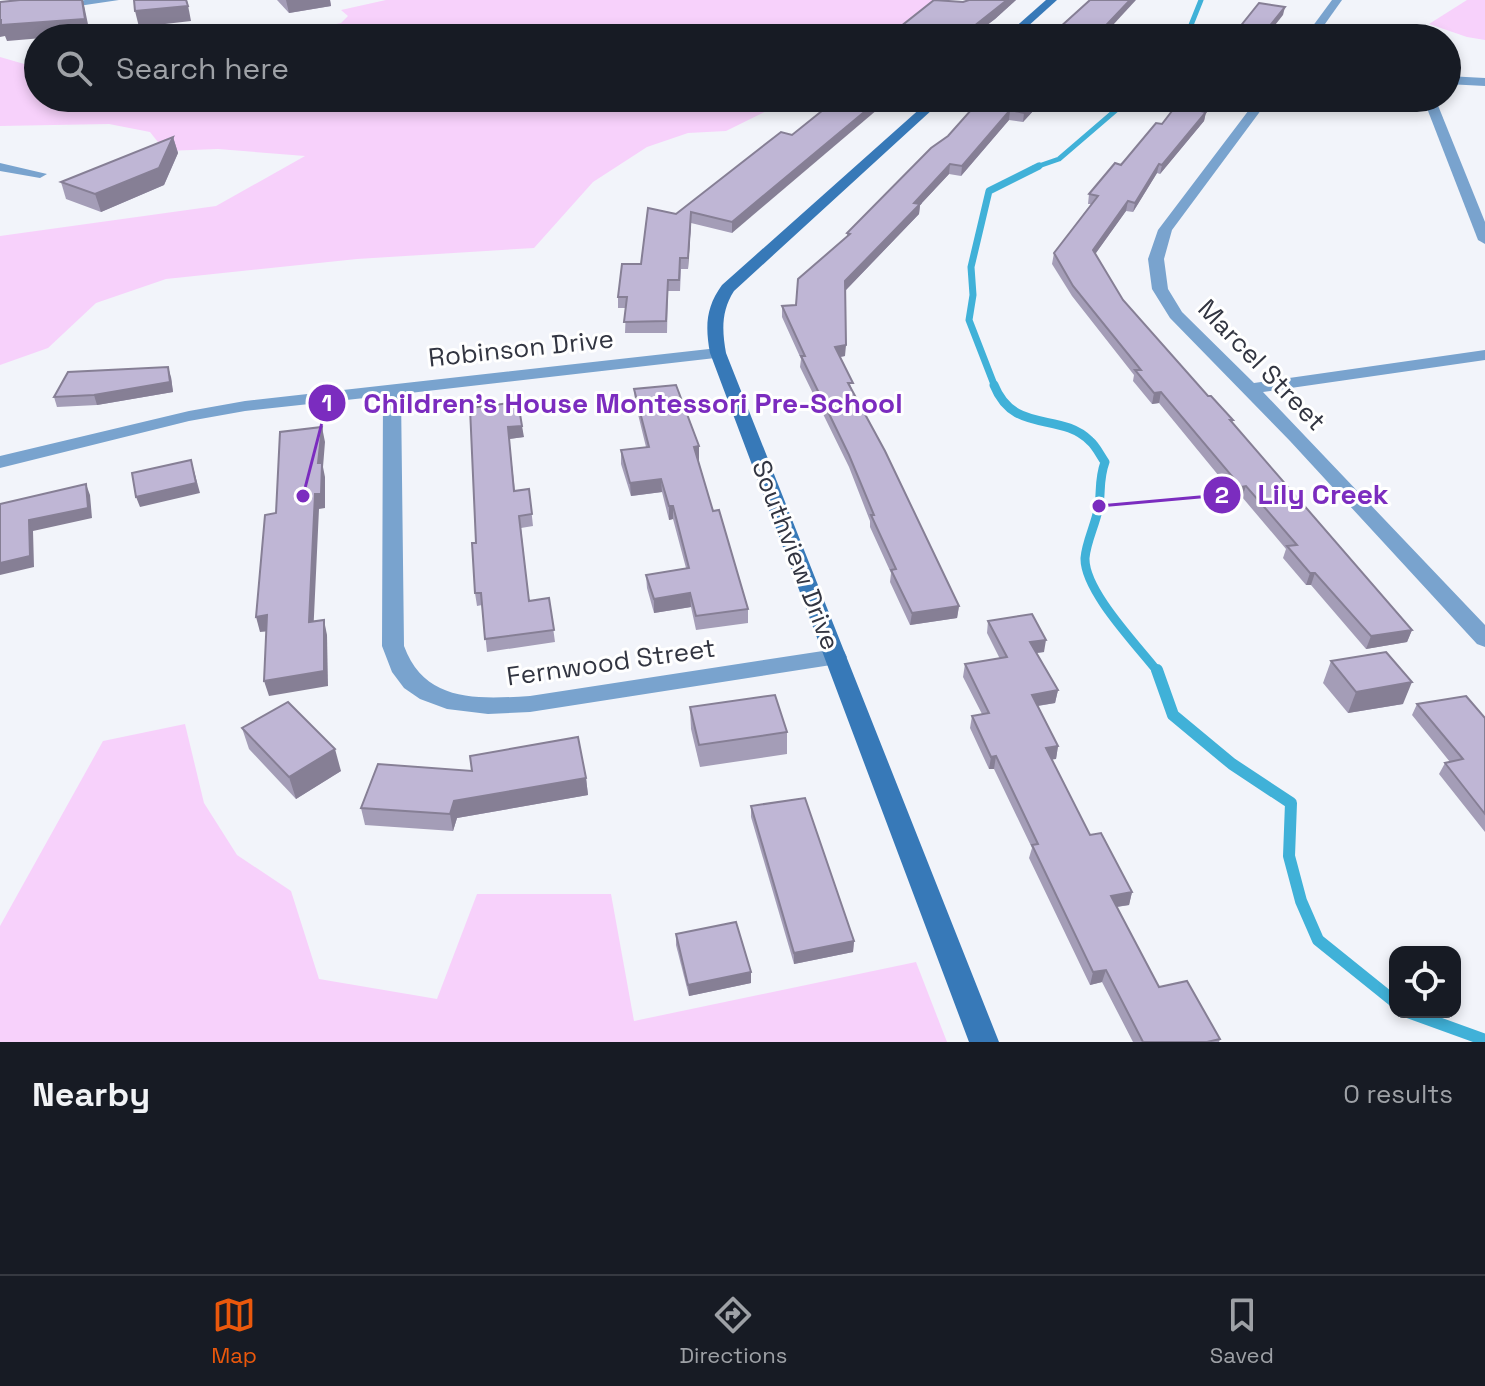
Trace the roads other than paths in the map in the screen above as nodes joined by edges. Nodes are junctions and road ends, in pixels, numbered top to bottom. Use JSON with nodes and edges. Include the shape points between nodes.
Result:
{"nodes":[{"id":1,"x":114,"y":0,"type":"edge"},
{"id":2,"x":1052,"y":0,"type":"edge"},
{"id":3,"x":1337,"y":0,"type":"edge"},
{"id":4,"x":43,"y":8,"type":"edge"},
{"id":5,"x":1024,"y":24,"type":"edge"},
{"id":6,"x":1319,"y":24,"type":"edge"},
{"id":7,"x":1461,"y":81,"type":"edge"},
{"id":8,"x":1485,"y":82,"type":"edge"},
{"id":9,"x":923,"y":112,"type":"edge"},
{"id":10,"x":1254,"y":112,"type":"edge"},
{"id":11,"x":1435,"y":112,"type":"edge"},
{"id":12,"x":0,"y":167,"type":"edge"},
{"id":13,"x":40,"y":174,"type":"dead end"},
{"id":14,"x":1485,"y":240,"type":"edge"},
{"id":15,"x":718,"y":353,"type":"junction"},
{"id":16,"x":1485,"y":355,"type":"edge"},
{"id":17,"x":392,"y":388,"type":"junction"},
{"id":18,"x":1250,"y":389,"type":"junction"},
{"id":19,"x":0,"y":462,"type":"edge"},
{"id":20,"x":1485,"y":639,"type":"edge"},
{"id":21,"x":836,"y":657,"type":"junction"},
{"id":22,"x":984,"y":1042,"type":"edge"}],
"edges":[{"from":1,"to":4,"type":"street"},
{"from":2,"to":5,"type":"street"},
{"from":3,"to":6,"type":"street"},
{"from":7,"to":8,"type":"street"},
{"from":9,"to":15,"type":"street","name":"Southview Drive","via":[[728,288],[715,309]]},
{"from":10,"to":18,"type":"street","name":"Marcel Street","via":[[1165,230],[1156,259],[1160,289],[1176,315]]},
{"from":11,"to":14,"type":"street"},
{"from":12,"to":13,"type":"street"},
{"from":15,"to":17,"type":"street","name":"Robinson Drive"},
{"from":15,"to":21,"type":"street","name":"Southview Drive"},
{"from":16,"to":18,"type":"street"},
{"from":17,"to":19,"type":"street","name":"Robinson Drive","via":[[189,416]]},
{"from":17,"to":21,"type":"street","name":"Fernwood Street","via":[[393,646],[403,674],[429,694],[464,704],[530,704]]},
{"from":18,"to":20,"type":"street","name":"Marcel Street"},
{"from":21,"to":22,"type":"street","name":"Southview Drive"}]}
